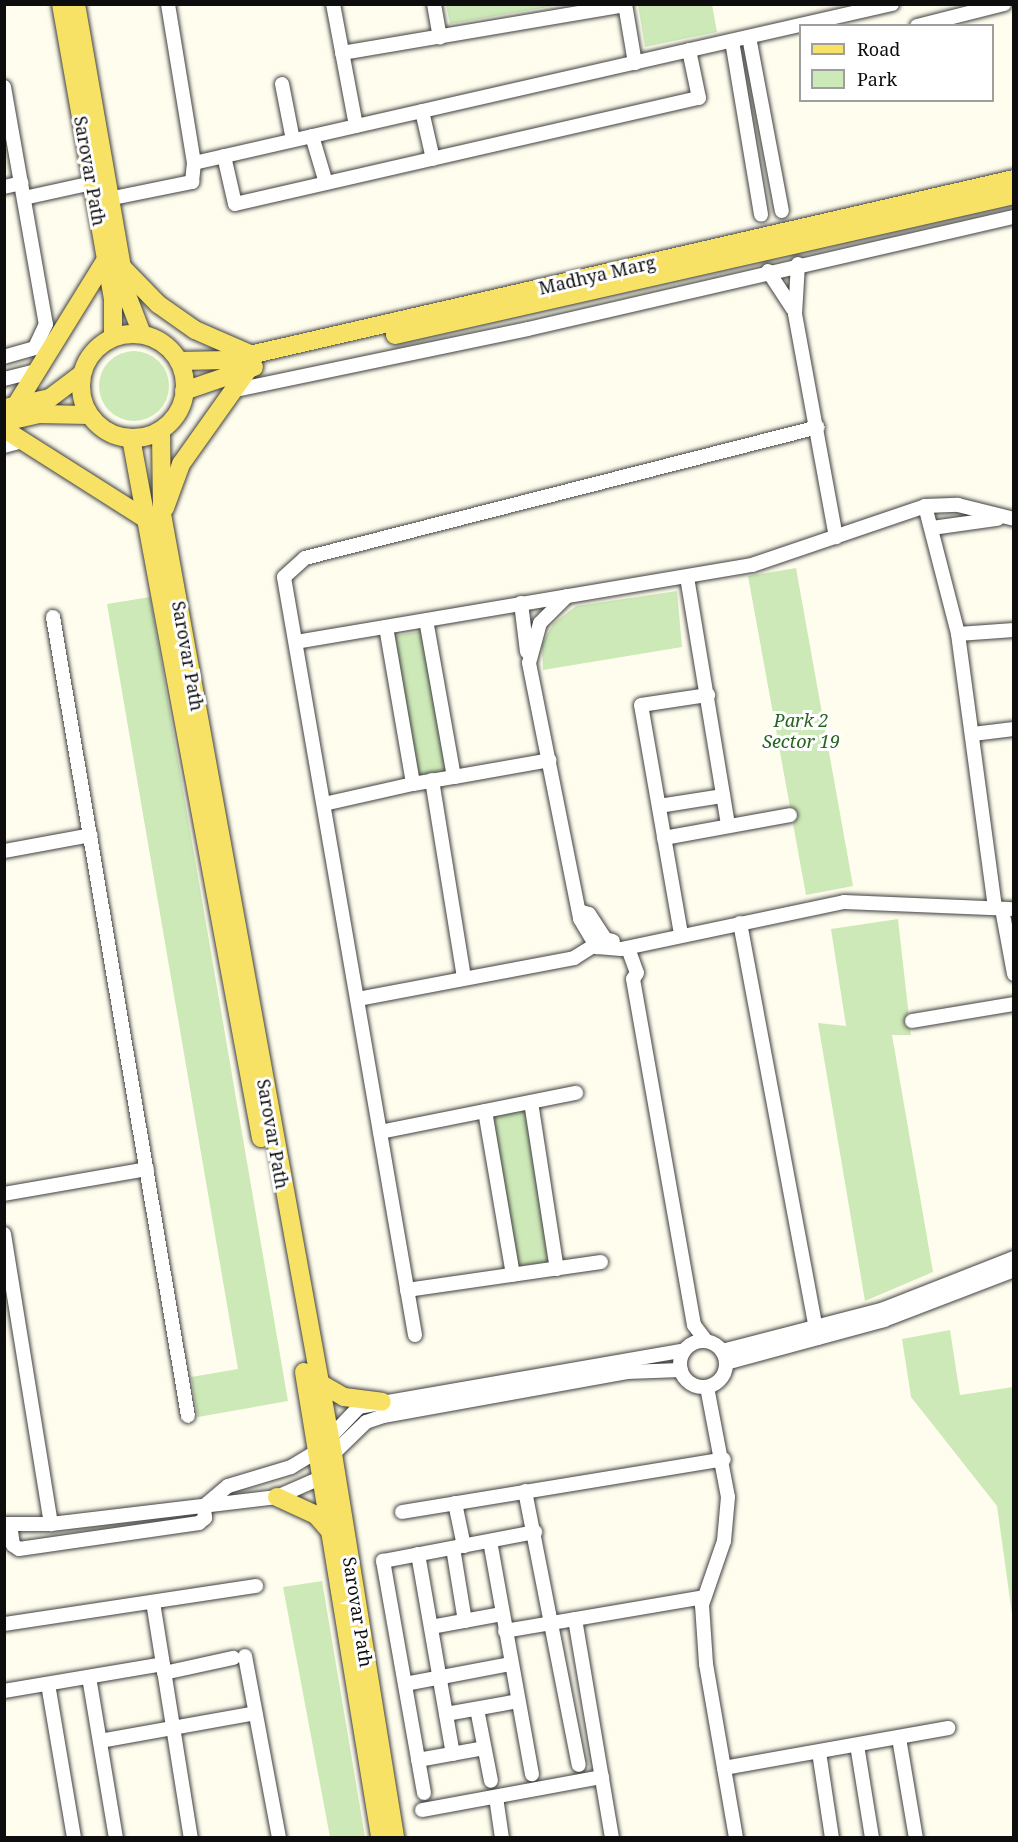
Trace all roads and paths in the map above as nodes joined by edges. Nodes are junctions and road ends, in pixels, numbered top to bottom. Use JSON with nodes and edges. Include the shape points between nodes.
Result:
{"nodes":[{"id":1,"x":61,"y":4,"type":"edge"},
{"id":2,"x":76,"y":4,"type":"edge"},
{"id":3,"x":168,"y":4,"type":"edge"},
{"id":4,"x":333,"y":4,"type":"edge"},
{"id":5,"x":434,"y":4,"type":"edge"},
{"id":6,"x":1004,"y":4,"type":"edge"},
{"id":7,"x":625,"y":5,"type":"edge"},
{"id":8,"x":883,"y":5,"type":"edge"},
{"id":9,"x":828,"y":23,"type":"edge"},
{"id":10,"x":925,"y":24,"type":"edge"},
{"id":11,"x":799,"y":28,"type":"edge"},
{"id":12,"x":440,"y":37,"type":"junction"},
{"id":13,"x":749,"y":37,"type":"junction"},
{"id":14,"x":732,"y":41,"type":"junction"},
{"id":15,"x":689,"y":50,"type":"junction"},
{"id":16,"x":342,"y":53,"type":"junction"},
{"id":17,"x":635,"y":63,"type":"junction"},
{"id":18,"x":282,"y":84,"type":"dead end"},
{"id":19,"x":4,"y":87,"type":"edge"},
{"id":20,"x":422,"y":111,"type":"junction"},
{"id":21,"x":356,"y":126,"type":"junction"},
{"id":22,"x":312,"y":136,"type":"junction"},
{"id":23,"x":9,"y":137,"type":"edge"},
{"id":24,"x":293,"y":140,"type":"junction"},
{"id":25,"x":224,"y":156,"type":"junction"},
{"id":26,"x":433,"y":159,"type":"junction"},
{"id":27,"x":194,"y":164,"type":"junction"},
{"id":28,"x":1014,"y":179,"type":"edge"},
{"id":29,"x":22,"y":183,"type":"junction"},
{"id":30,"x":92,"y":183,"type":"junction"},
{"id":31,"x":326,"y":183,"type":"junction"},
{"id":32,"x":4,"y":187,"type":"edge"},
{"id":33,"x":1014,"y":195,"type":"edge"},
{"id":34,"x":118,"y":197,"type":"dead end"},
{"id":35,"x":24,"y":198,"type":"junction"},
{"id":36,"x":782,"y":210,"type":"dead end"},
{"id":37,"x":761,"y":215,"type":"dead end"},
{"id":38,"x":1014,"y":217,"type":"edge"},
{"id":39,"x":114,"y":263,"type":"junction"},
{"id":40,"x":798,"y":264,"type":"junction"},
{"id":41,"x":768,"y":271,"type":"junction"},
{"id":42,"x":795,"y":314,"type":"junction"},
{"id":43,"x":142,"y":334,"type":"junction"},
{"id":44,"x":113,"y":337,"type":"junction"},
{"id":45,"x":4,"y":357,"type":"edge"},
{"id":46,"x":179,"y":361,"type":"junction"},
{"id":47,"x":250,"y":361,"type":"junction"},
{"id":48,"x":37,"y":371,"type":"junction"},
{"id":49,"x":81,"y":375,"type":"junction"},
{"id":50,"x":4,"y":379,"type":"edge"},
{"id":51,"x":184,"y":390,"type":"junction"},
{"id":52,"x":231,"y":391,"type":"junction"},
{"id":53,"x":10,"y":406,"type":"edge"},
{"id":54,"x":89,"y":415,"type":"junction"},
{"id":55,"x":4,"y":422,"type":"edge"},
{"id":56,"x":818,"y":427,"type":"junction"},
{"id":57,"x":4,"y":429,"type":"edge"},
{"id":58,"x":161,"y":430,"type":"junction"},
{"id":59,"x":131,"y":438,"type":"junction"},
{"id":60,"x":23,"y":441,"type":"junction"},
{"id":61,"x":4,"y":446,"type":"edge"},
{"id":62,"x":925,"y":506,"type":"junction"},
{"id":63,"x":155,"y":518,"type":"junction"},
{"id":64,"x":999,"y":518,"type":"junction"},
{"id":65,"x":1014,"y":519,"type":"edge"},
{"id":66,"x":932,"y":528,"type":"junction"},
{"id":67,"x":836,"y":537,"type":"junction"},
{"id":68,"x":687,"y":577,"type":"junction"},
{"id":69,"x":567,"y":596,"type":"junction"},
{"id":70,"x":521,"y":603,"type":"junction"},
{"id":71,"x":53,"y":617,"type":"dead end"},
{"id":72,"x":426,"y":620,"type":"junction"},
{"id":73,"x":386,"y":627,"type":"junction"},
{"id":74,"x":1014,"y":630,"type":"edge"},
{"id":75,"x":958,"y":634,"type":"junction"},
{"id":76,"x":296,"y":642,"type":"junction"},
{"id":77,"x":529,"y":663,"type":"junction"},
{"id":78,"x":708,"y":695,"type":"junction"},
{"id":79,"x":1014,"y":729,"type":"edge"},
{"id":80,"x":973,"y":734,"type":"junction"},
{"id":81,"x":550,"y":760,"type":"junction"},
{"id":82,"x":454,"y":777,"type":"junction"},
{"id":83,"x":432,"y":780,"type":"junction"},
{"id":84,"x":413,"y":784,"type":"junction"},
{"id":85,"x":723,"y":796,"type":"junction"},
{"id":86,"x":324,"y":804,"type":"junction"},
{"id":87,"x":659,"y":806,"type":"junction"},
{"id":88,"x":790,"y":815,"type":"dead end"},
{"id":89,"x":728,"y":826,"type":"junction"},
{"id":90,"x":91,"y":836,"type":"junction"},
{"id":91,"x":664,"y":838,"type":"junction"},
{"id":92,"x":4,"y":851,"type":"edge"},
{"id":93,"x":1004,"y":908,"type":"edge"},
{"id":94,"x":740,"y":923,"type":"junction"},
{"id":95,"x":681,"y":934,"type":"junction"},
{"id":96,"x":601,"y":943,"type":"junction"},
{"id":97,"x":628,"y":947,"type":"junction"},
{"id":98,"x":1014,"y":974,"type":"edge"},
{"id":99,"x":464,"y":977,"type":"junction"},
{"id":100,"x":358,"y":999,"type":"junction"},
{"id":101,"x":1014,"y":1004,"type":"edge"},
{"id":102,"x":912,"y":1021,"type":"dead end"},
{"id":103,"x":576,"y":1093,"type":"dead end"},
{"id":104,"x":531,"y":1102,"type":"junction"},
{"id":105,"x":485,"y":1111,"type":"junction"},
{"id":106,"x":380,"y":1132,"type":"junction"},
{"id":107,"x":147,"y":1169,"type":"junction"},
{"id":108,"x":4,"y":1194,"type":"edge"},
{"id":109,"x":4,"y":1234,"type":"edge"},
{"id":110,"x":1014,"y":1258,"type":"edge"},
{"id":111,"x":601,"y":1262,"type":"dead end"},
{"id":112,"x":557,"y":1269,"type":"junction"},
{"id":113,"x":1014,"y":1270,"type":"edge"},
{"id":114,"x":513,"y":1275,"type":"junction"},
{"id":115,"x":407,"y":1290,"type":"junction"},
{"id":116,"x":690,"y":1306,"type":"junction"},
{"id":117,"x":817,"y":1333,"type":"junction"},
{"id":118,"x":415,"y":1335,"type":"dead end"},
{"id":119,"x":706,"y":1341,"type":"junction"},
{"id":120,"x":687,"y":1348,"type":"junction"},
{"id":121,"x":724,"y":1357,"type":"junction"},
{"id":122,"x":625,"y":1366,"type":"junction"},
{"id":123,"x":681,"y":1370,"type":"junction"},
{"id":124,"x":318,"y":1382,"type":"junction"},
{"id":125,"x":708,"y":1387,"type":"junction"},
{"id":126,"x":382,"y":1401,"type":"junction"},
{"id":127,"x":428,"y":1401,"type":"junction"},
{"id":128,"x":188,"y":1416,"type":"dead end"},
{"id":129,"x":329,"y":1434,"type":"junction"},
{"id":130,"x":325,"y":1453,"type":"junction"},
{"id":131,"x":724,"y":1459,"type":"junction"},
{"id":132,"x":320,"y":1478,"type":"junction"},
{"id":133,"x":525,"y":1491,"type":"junction"},
{"id":134,"x":277,"y":1497,"type":"junction"},
{"id":135,"x":455,"y":1503,"type":"junction"},
{"id":136,"x":204,"y":1506,"type":"junction"},
{"id":137,"x":402,"y":1512,"type":"dead end"},
{"id":138,"x":7,"y":1524,"type":"edge"},
{"id":139,"x":51,"y":1524,"type":"junction"},
{"id":140,"x":330,"y":1532,"type":"junction"},
{"id":141,"x":535,"y":1532,"type":"junction"},
{"id":142,"x":490,"y":1541,"type":"junction"},
{"id":143,"x":459,"y":1547,"type":"junction"},
{"id":144,"x":418,"y":1554,"type":"junction"},
{"id":145,"x":256,"y":1586,"type":"dead end"},
{"id":146,"x":704,"y":1597,"type":"junction"},
{"id":147,"x":153,"y":1602,"type":"junction"},
{"id":148,"x":502,"y":1614,"type":"junction"},
{"id":149,"x":575,"y":1619,"type":"junction"},
{"id":150,"x":465,"y":1621,"type":"junction"},
{"id":151,"x":552,"y":1622,"type":"junction"},
{"id":152,"x":4,"y":1624,"type":"edge"},
{"id":153,"x":431,"y":1628,"type":"junction"},
{"id":154,"x":505,"y":1631,"type":"junction"},
{"id":155,"x":511,"y":1664,"type":"junction"},
{"id":156,"x":164,"y":1668,"type":"junction"},
{"id":157,"x":89,"y":1677,"type":"junction"},
{"id":158,"x":440,"y":1677,"type":"junction"},
{"id":159,"x":48,"y":1684,"type":"junction"},
{"id":160,"x":405,"y":1684,"type":"junction"},
{"id":161,"x":4,"y":1691,"type":"edge"},
{"id":162,"x":518,"y":1701,"type":"junction"},
{"id":163,"x":477,"y":1709,"type":"junction"},
{"id":164,"x":256,"y":1713,"type":"junction"},
{"id":165,"x":446,"y":1714,"type":"junction"},
{"id":166,"x":173,"y":1728,"type":"junction"},
{"id":167,"x":948,"y":1728,"type":"dead end"},
{"id":168,"x":898,"y":1738,"type":"junction"},
{"id":169,"x":100,"y":1741,"type":"junction"},
{"id":170,"x":856,"y":1745,"type":"junction"},
{"id":171,"x":484,"y":1748,"type":"junction"},
{"id":172,"x":819,"y":1752,"type":"junction"},
{"id":173,"x":453,"y":1754,"type":"junction"},
{"id":174,"x":418,"y":1760,"type":"junction"},
{"id":175,"x":579,"y":1766,"type":"dead end"},
{"id":176,"x":724,"y":1768,"type":"junction"},
{"id":177,"x":532,"y":1774,"type":"dead end"},
{"id":178,"x":602,"y":1777,"type":"junction"},
{"id":179,"x":491,"y":1781,"type":"dead end"},
{"id":180,"x":424,"y":1793,"type":"dead end"},
{"id":181,"x":496,"y":1797,"type":"junction"},
{"id":182,"x":422,"y":1810,"type":"dead end"},
{"id":183,"x":74,"y":1838,"type":"edge"},
{"id":184,"x":116,"y":1838,"type":"edge"},
{"id":185,"x":191,"y":1838,"type":"edge"},
{"id":186,"x":279,"y":1838,"type":"edge"},
{"id":187,"x":380,"y":1838,"type":"edge"},
{"id":188,"x":395,"y":1838,"type":"edge"},
{"id":189,"x":502,"y":1838,"type":"edge"},
{"id":190,"x":612,"y":1838,"type":"edge"},
{"id":191,"x":736,"y":1838,"type":"edge"},
{"id":192,"x":832,"y":1838,"type":"edge"},
{"id":193,"x":872,"y":1838,"type":"edge"},
{"id":194,"x":916,"y":1838,"type":"edge"}],
"edges":[{"from":1,"to":30,"type":"main road","name":"Sarovar Path"},
{"from":2,"to":39,"type":"main road","name":"Sarovar Path"},
{"from":3,"to":27,"type":"street"},
{"from":4,"to":16,"type":"street"},
{"from":5,"to":12,"type":"street"},
{"from":6,"to":10,"type":"street"},
{"from":7,"to":12,"type":"street"},
{"from":7,"to":17,"type":"street"},
{"from":8,"to":9,"type":"street"},
{"from":11,"to":13,"type":"street"},
{"from":12,"to":16,"type":"street"},
{"from":13,"to":14,"type":"street"},
{"from":13,"to":36,"type":"street"},
{"from":14,"to":15,"type":"street"},
{"from":14,"to":37,"type":"street"},
{"from":15,"to":17,"type":"street"},
{"from":15,"to":26,"type":"street","via":[[699,98]]},
{"from":16,"to":21,"type":"street"},
{"from":17,"to":20,"type":"street"},
{"from":18,"to":24,"type":"street"},
{"from":19,"to":23,"type":"street"},
{"from":20,"to":21,"type":"street"},
{"from":20,"to":26,"type":"street"},
{"from":21,"to":22,"type":"street"},
{"from":22,"to":24,"type":"street"},
{"from":22,"to":31,"type":"street"},
{"from":23,"to":29,"type":"street"},
{"from":24,"to":25,"type":"street"},
{"from":25,"to":27,"type":"street"},
{"from":25,"to":31,"type":"street","via":[[235,204]]},
{"from":26,"to":31,"type":"street"},
{"from":27,"to":34,"type":"street","via":[[192,182]]},
{"from":28,"to":47,"type":"main road","name":"Madhya Marg"},
{"from":29,"to":32,"type":"street"},
{"from":29,"to":35,"type":"street"},
{"from":30,"to":35,"type":"street"},
{"from":30,"to":39,"type":"main road","name":"Sarovar Path"},
{"from":33,"to":47,"type":"main road","name":"Madhya Marg"},
{"from":35,"to":45,"type":"street","via":[[46,324],[35,348]]},
{"from":38,"to":40,"type":"street"},
{"from":39,"to":43,"type":"main road","name":"Sarovar Path"},
{"from":39,"to":44,"type":"main road","name":"Sarovar Path"},
{"from":39,"to":47,"type":"main road","via":[[158,304]]},
{"from":39,"to":48,"type":"main road"},
{"from":40,"to":41,"type":"street"},
{"from":40,"to":42,"type":"street"},
{"from":41,"to":42,"type":"street"},
{"from":41,"to":52,"type":"street","via":[[528,329]]},
{"from":42,"to":56,"type":"street"},
{"from":43,"to":44,"type":"main road"},
{"from":43,"to":46,"type":"main road","via":[[165,344]]},
{"from":44,"to":49,"type":"main road","via":[[94,350]]},
{"from":46,"to":47,"type":"main road","name":"Madhya Marg"},
{"from":46,"to":51,"type":"main road"},
{"from":47,"to":51,"type":"main road","name":"Madhya Marg"},
{"from":47,"to":52,"type":"main road"},
{"from":48,"to":50,"type":"street"},
{"from":48,"to":53,"type":"main road"},
{"from":49,"to":53,"type":"main road","via":[[50,398]]},
{"from":49,"to":54,"type":"main road"},
{"from":51,"to":58,"type":"main road","via":[[178,412]]},
{"from":52,"to":63,"type":"main road","via":[[181,464]]},
{"from":54,"to":55,"type":"main road","via":[[38,414]]},
{"from":54,"to":59,"type":"main road","via":[[113,435]]},
{"from":56,"to":67,"type":"street"},
{"from":56,"to":76,"type":"street","via":[[305,558],[284,577]]},
{"from":57,"to":60,"type":"main road"},
{"from":58,"to":59,"type":"main road"},
{"from":58,"to":63,"type":"main road","name":"Sarovar Path"},
{"from":59,"to":63,"type":"main road","name":"Sarovar Path"},
{"from":60,"to":61,"type":"street"},
{"from":60,"to":63,"type":"main road"},
{"from":62,"to":64,"type":"street","via":[[958,505]]},
{"from":62,"to":66,"type":"street"},
{"from":62,"to":67,"type":"street"},
{"from":63,"to":124,"type":"main road","name":"Sarovar Path"},
{"from":63,"to":130,"type":"main road","name":"Sarovar Path"},
{"from":64,"to":65,"type":"street"},
{"from":64,"to":66,"type":"street"},
{"from":66,"to":75,"type":"street"},
{"from":67,"to":68,"type":"street","via":[[753,565]]},
{"from":68,"to":69,"type":"street"},
{"from":68,"to":78,"type":"street"},
{"from":69,"to":70,"type":"street"},
{"from":69,"to":77,"type":"street","via":[[540,623]]},
{"from":70,"to":72,"type":"street"},
{"from":70,"to":77,"type":"street"},
{"from":71,"to":90,"type":"street"},
{"from":72,"to":73,"type":"street"},
{"from":72,"to":82,"type":"street"},
{"from":73,"to":76,"type":"street"},
{"from":73,"to":84,"type":"street"},
{"from":74,"to":75,"type":"street"},
{"from":75,"to":80,"type":"street"},
{"from":76,"to":86,"type":"street"},
{"from":77,"to":81,"type":"street"},
{"from":78,"to":85,"type":"street"},
{"from":78,"to":87,"type":"street","via":[[641,705]]},
{"from":79,"to":80,"type":"street"},
{"from":80,"to":93,"type":"street"},
{"from":81,"to":82,"type":"street"},
{"from":81,"to":96,"type":"street","via":[[582,912],[580,919]]},
{"from":82,"to":83,"type":"street"},
{"from":83,"to":84,"type":"street"},
{"from":83,"to":99,"type":"street"},
{"from":84,"to":86,"type":"street"},
{"from":85,"to":87,"type":"street"},
{"from":85,"to":89,"type":"street"},
{"from":86,"to":100,"type":"street"},
{"from":87,"to":91,"type":"street"},
{"from":88,"to":89,"type":"street"},
{"from":89,"to":91,"type":"street"},
{"from":90,"to":92,"type":"street"},
{"from":90,"to":107,"type":"street"},
{"from":91,"to":95,"type":"street"},
{"from":93,"to":94,"type":"street","via":[[844,902]]},
{"from":93,"to":98,"type":"street"},
{"from":94,"to":95,"type":"street"},
{"from":94,"to":117,"type":"street"},
{"from":95,"to":97,"type":"street"},
{"from":96,"to":97,"type":"street","via":[[609,950]]},
{"from":96,"to":99,"type":"street","via":[[573,958]]},
{"from":97,"to":116,"type":"street","via":[[628,976],[633,979]]},
{"from":99,"to":100,"type":"street"},
{"from":100,"to":106,"type":"street"},
{"from":101,"to":102,"type":"street"},
{"from":103,"to":104,"type":"street"},
{"from":104,"to":105,"type":"street"},
{"from":104,"to":112,"type":"street"},
{"from":105,"to":106,"type":"street"},
{"from":105,"to":114,"type":"street"},
{"from":106,"to":115,"type":"street"},
{"from":107,"to":108,"type":"street"},
{"from":107,"to":128,"type":"street"},
{"from":109,"to":139,"type":"street"},
{"from":110,"to":117,"type":"street"},
{"from":111,"to":112,"type":"street"},
{"from":112,"to":114,"type":"street"},
{"from":113,"to":117,"type":"street","via":[[884,1320]]},
{"from":114,"to":115,"type":"street"},
{"from":115,"to":118,"type":"street"},
{"from":116,"to":119,"type":"street","via":[[694,1325]]},
{"from":116,"to":120,"type":"street"},
{"from":117,"to":121,"type":"street"},
{"from":119,"to":120,"type":"street"},
{"from":119,"to":121,"type":"street"},
{"from":120,"to":122,"type":"street"},
{"from":120,"to":123,"type":"street"},
{"from":121,"to":125,"type":"street","via":[[721,1378]]},
{"from":122,"to":123,"type":"street"},
{"from":122,"to":127,"type":"street"},
{"from":123,"to":125,"type":"street","via":[[690,1383]]},
{"from":124,"to":126,"type":"main road","via":[[344,1397]]},
{"from":124,"to":129,"type":"main road","name":"Sarovar Path"},
{"from":125,"to":131,"type":"street"},
{"from":126,"to":127,"type":"street"},
{"from":126,"to":129,"type":"street","via":[[359,1407]]},
{"from":127,"to":130,"type":"street","via":[[366,1422]]},
{"from":129,"to":130,"type":"main road","name":"Sarovar Path"},
{"from":130,"to":132,"type":"main road","name":"Sarovar Path"},
{"from":130,"to":136,"type":"street","via":[[228,1486]]},
{"from":130,"to":188,"type":"main road","name":"Sarovar Path"},
{"from":131,"to":133,"type":"street"},
{"from":131,"to":146,"type":"street","via":[[728,1497],[724,1540]]},
{"from":132,"to":134,"type":"street"},
{"from":132,"to":140,"type":"main road","name":"Sarovar Path"},
{"from":133,"to":135,"type":"street"},
{"from":133,"to":141,"type":"street"},
{"from":134,"to":136,"type":"street"},
{"from":134,"to":140,"type":"main road","via":[[316,1515]]},
{"from":135,"to":137,"type":"street"},
{"from":135,"to":143,"type":"street"},
{"from":136,"to":138,"type":"street","via":[[204,1518],[199,1523],[19,1549],[13,1545]]},
{"from":136,"to":139,"type":"street"},
{"from":138,"to":139,"type":"street"},
{"from":140,"to":187,"type":"main road","name":"Sarovar Path"},
{"from":141,"to":142,"type":"street"},
{"from":141,"to":151,"type":"street"},
{"from":142,"to":143,"type":"street"},
{"from":142,"to":148,"type":"street"},
{"from":143,"to":144,"type":"street"},
{"from":143,"to":150,"type":"street"},
{"from":144,"to":153,"type":"street"},
{"from":144,"to":160,"type":"street","via":[[383,1561]]},
{"from":145,"to":147,"type":"street"},
{"from":146,"to":149,"type":"street"},
{"from":146,"to":176,"type":"street","via":[[706,1664]]},
{"from":147,"to":152,"type":"street"},
{"from":147,"to":156,"type":"street"},
{"from":148,"to":150,"type":"street"},
{"from":148,"to":154,"type":"street"},
{"from":149,"to":151,"type":"street"},
{"from":149,"to":178,"type":"street"},
{"from":150,"to":153,"type":"street"},
{"from":151,"to":154,"type":"street"},
{"from":151,"to":175,"type":"street"},
{"from":153,"to":158,"type":"street"},
{"from":154,"to":155,"type":"street"},
{"from":155,"to":158,"type":"street"},
{"from":155,"to":162,"type":"street"},
{"from":156,"to":157,"type":"street"},
{"from":156,"to":164,"type":"street","via":[[238,1657]]},
{"from":156,"to":166,"type":"street"},
{"from":157,"to":159,"type":"street"},
{"from":157,"to":169,"type":"street"},
{"from":158,"to":160,"type":"street"},
{"from":158,"to":165,"type":"street"},
{"from":159,"to":161,"type":"street"},
{"from":159,"to":183,"type":"street"},
{"from":160,"to":174,"type":"street"},
{"from":162,"to":163,"type":"street"},
{"from":162,"to":177,"type":"street"},
{"from":163,"to":165,"type":"street"},
{"from":163,"to":171,"type":"street"},
{"from":164,"to":166,"type":"street"},
{"from":164,"to":186,"type":"street"},
{"from":165,"to":173,"type":"street"},
{"from":166,"to":169,"type":"street"},
{"from":166,"to":185,"type":"street"},
{"from":167,"to":168,"type":"street"},
{"from":168,"to":170,"type":"street"},
{"from":168,"to":194,"type":"street"},
{"from":169,"to":184,"type":"street"},
{"from":170,"to":172,"type":"street"},
{"from":170,"to":193,"type":"street"},
{"from":171,"to":173,"type":"street"},
{"from":171,"to":179,"type":"street"},
{"from":172,"to":176,"type":"street"},
{"from":172,"to":192,"type":"street"},
{"from":173,"to":174,"type":"street"},
{"from":174,"to":180,"type":"street"},
{"from":176,"to":191,"type":"street"},
{"from":178,"to":181,"type":"street"},
{"from":178,"to":190,"type":"street"},
{"from":181,"to":182,"type":"street"},
{"from":181,"to":189,"type":"street"}]}
